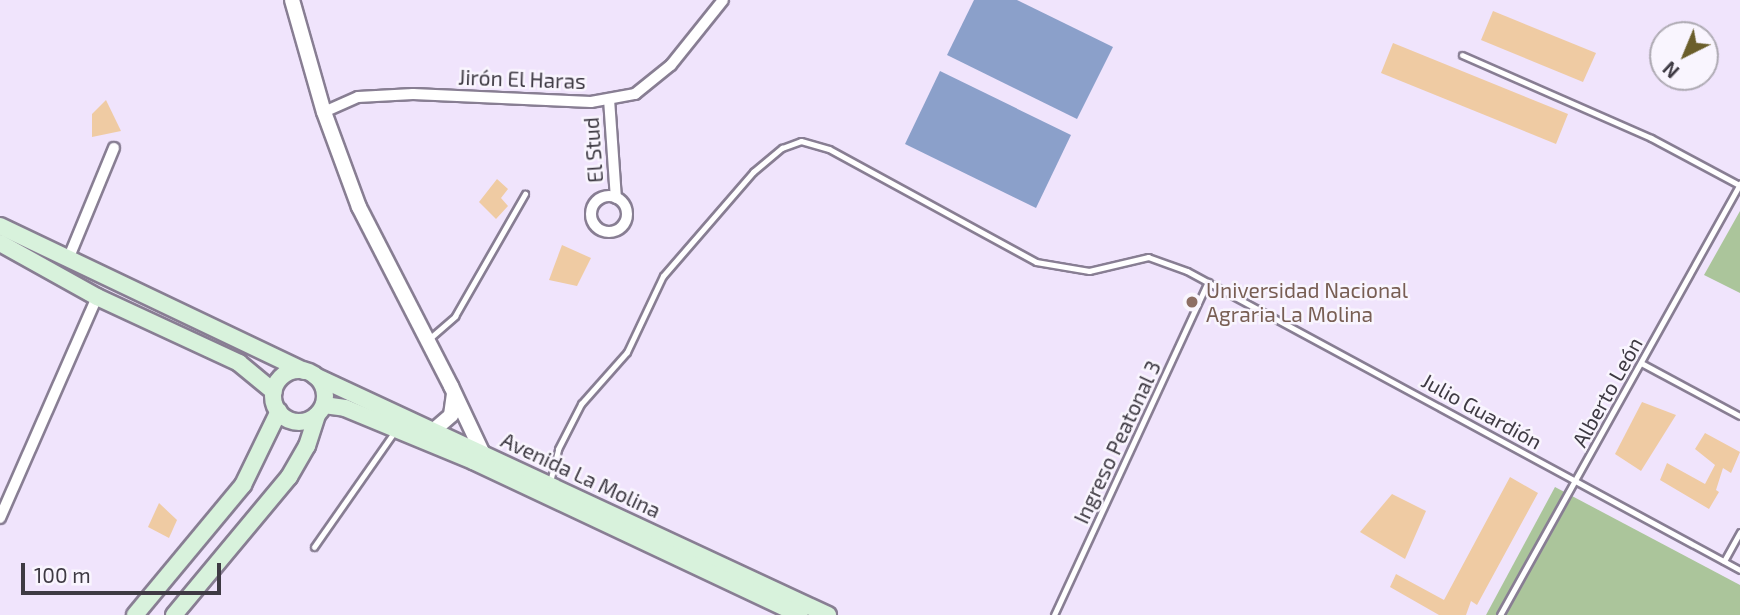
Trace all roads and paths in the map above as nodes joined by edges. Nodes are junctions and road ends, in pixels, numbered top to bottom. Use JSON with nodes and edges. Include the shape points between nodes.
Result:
{"nodes":[{"id":1,"x":292,"y":0,"type":"edge"},
{"id":2,"x":723,"y":0,"type":"edge"},
{"id":3,"x":1462,"y":55,"type":"dead end"},
{"id":4,"x":609,"y":99,"type":"junction"},
{"id":5,"x":324,"y":113,"type":"junction"},
{"id":6,"x":114,"y":148,"type":"dead end"},
{"id":7,"x":1740,"y":184,"type":"edge"},
{"id":8,"x":525,"y":194,"type":"dead end"},
{"id":9,"x":616,"y":198,"type":"dead end"},
{"id":10,"x":0,"y":226,"type":"edge"},
{"id":11,"x":0,"y":243,"type":"edge"},
{"id":12,"x":69,"y":257,"type":"junction"},
{"id":13,"x":1208,"y":282,"type":"junction"},
{"id":14,"x":97,"y":297,"type":"junction"},
{"id":15,"x":426,"y":342,"type":"junction"},
{"id":16,"x":1641,"y":363,"type":"junction"},
{"id":17,"x":309,"y":373,"type":"junction"},
{"id":18,"x":451,"y":386,"type":"junction"},
{"id":19,"x":274,"y":393,"type":"junction"},
{"id":20,"x":320,"y":410,"type":"junction"},
{"id":21,"x":279,"y":411,"type":"junction"},
{"id":22,"x":1740,"y":416,"type":"edge"},
{"id":23,"x":397,"y":429,"type":"junction"},
{"id":24,"x":434,"y":430,"type":"junction"},
{"id":25,"x":477,"y":456,"type":"junction"},
{"id":26,"x":1576,"y":481,"type":"junction"},
{"id":27,"x":550,"y":483,"type":"junction"},
{"id":28,"x":0,"y":518,"type":"edge"},
{"id":29,"x":1740,"y":532,"type":"edge"},
{"id":30,"x":314,"y":547,"type":"dead end"},
{"id":31,"x":1724,"y":561,"type":"junction"},
{"id":32,"x":1740,"y":570,"type":"edge"},
{"id":33,"x":135,"y":615,"type":"edge"},
{"id":34,"x":174,"y":615,"type":"edge"},
{"id":35,"x":800,"y":615,"type":"edge"},
{"id":36,"x":828,"y":615,"type":"edge"},
{"id":37,"x":1054,"y":615,"type":"edge"},
{"id":38,"x":1500,"y":615,"type":"edge"}],
"edges":[{"from":1,"to":5,"type":"street"},
{"from":2,"to":4,"type":"street","name":"Jirón El Haras","via":[[671,65],[635,94]]},
{"from":3,"to":7,"type":"lane","via":[[1651,138]]},
{"from":4,"to":5,"type":"street","name":"Jirón El Haras","via":[[386,95],[358,97]]},
{"from":4,"to":9,"type":"street","name":"El Stud"},
{"from":5,"to":15,"type":"street","via":[[369,230]]},
{"from":6,"to":12,"type":"street"},
{"from":7,"to":16,"type":"lane","name":"Alberto León"},
{"from":8,"to":15,"type":"lane","via":[[456,316]]},
{"from":10,"to":12,"type":"main road","name":"Avenida La Molina"},
{"from":11,"to":14,"type":"main road"},
{"from":12,"to":17,"type":"main road","name":"Avenida La Molina"},
{"from":13,"to":26,"type":"lane","name":"Julio Guardión"},
{"from":13,"to":27,"type":"lane","name":"Julio Guardión","via":[[1147,257],[1089,271],[1036,262],[829,149],[801,141],[782,148],[753,172],[663,276],[627,352],[581,404],[558,449]]},
{"from":13,"to":37,"type":"lane","name":"Ingreso Peatonal 3"},
{"from":14,"to":19,"type":"main road","via":[[239,363]]},
{"from":14,"to":28,"type":"street"},
{"from":15,"to":18,"type":"street"},
{"from":16,"to":22,"type":"lane"},
{"from":16,"to":26,"type":"lane","name":"Alberto León"},
{"from":17,"to":19,"type":"main road","via":[[285,374]]},
{"from":17,"to":20,"type":"main road","via":[[325,391]]},
{"from":17,"to":24,"type":"main road","name":"Avenida La Molina"},
{"from":18,"to":24,"type":"street","via":[[451,415]]},
{"from":18,"to":25,"type":"street"},
{"from":19,"to":21,"type":"main road"},
{"from":20,"to":21,"type":"main road","via":[[293,421]]},
{"from":20,"to":23,"type":"main road","name":"Avenida La Molina","via":[[345,408]]},
{"from":20,"to":34,"type":"main road","via":[[289,477]]},
{"from":21,"to":33,"type":"main road","via":[[243,485]]},
{"from":23,"to":25,"type":"main road","name":"Avenida La Molina"},
{"from":23,"to":30,"type":"lane"},
{"from":24,"to":25,"type":"main road","name":"Avenida La Molina"},
{"from":25,"to":27,"type":"main road","name":"Avenida La Molina"},
{"from":25,"to":35,"type":"main road","name":"Avenida La Molina"},
{"from":26,"to":31,"type":"lane","name":"Julio Guardión"},
{"from":26,"to":38,"type":"lane","name":"Alberto León"},
{"from":27,"to":36,"type":"main road","name":"Avenida La Molina"},
{"from":29,"to":31,"type":"lane"},
{"from":31,"to":32,"type":"lane","name":"Julio Guardión"}]}
